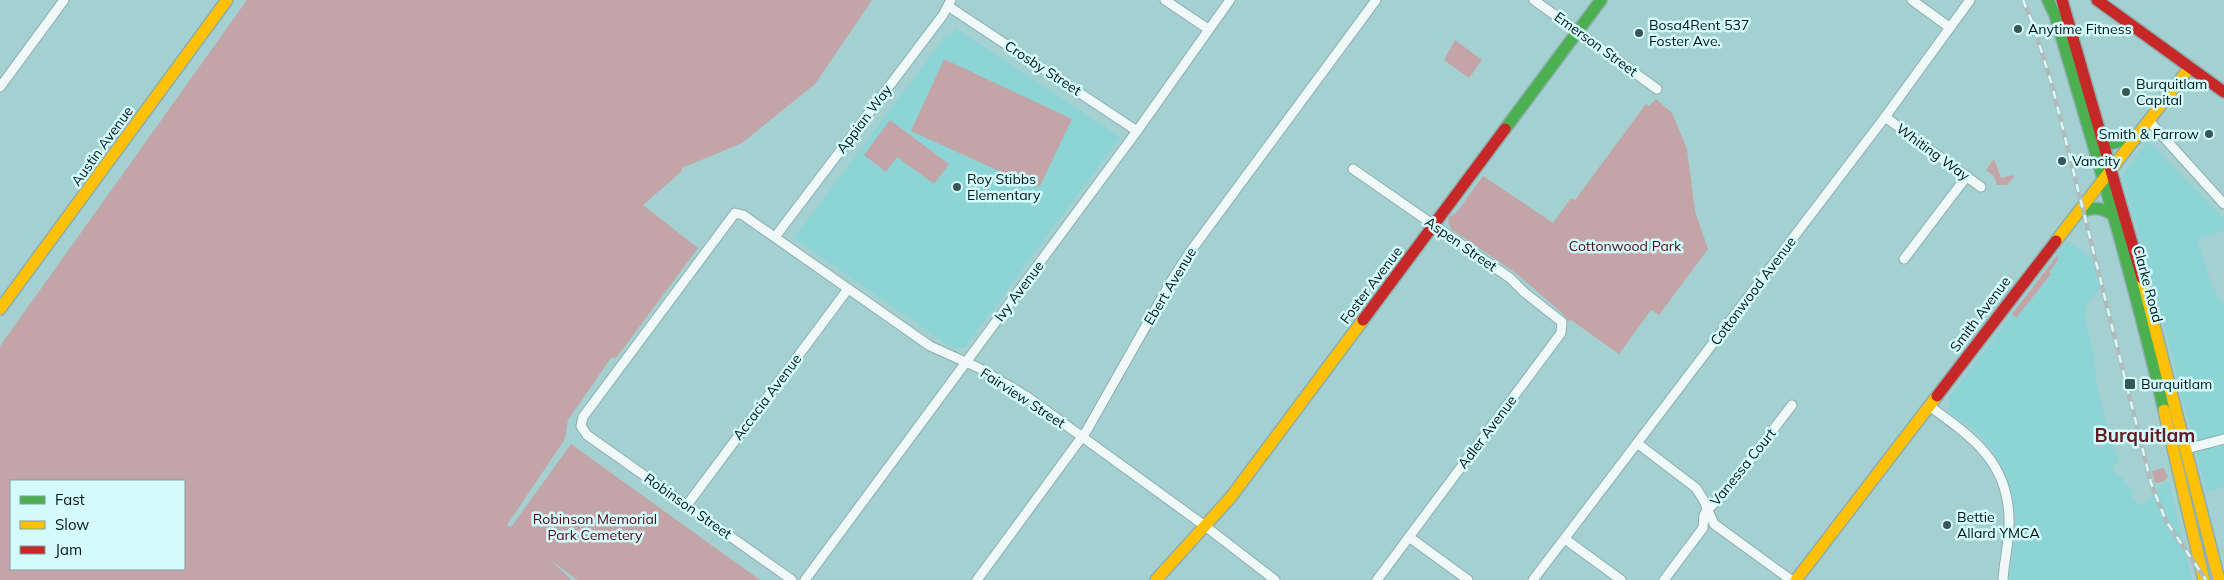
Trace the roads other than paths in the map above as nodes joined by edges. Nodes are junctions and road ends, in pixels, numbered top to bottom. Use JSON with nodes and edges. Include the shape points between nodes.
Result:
{"nodes":[{"id":1,"x":64,"y":0,"type":"edge"},
{"id":2,"x":228,"y":0,"type":"edge"},
{"id":3,"x":1164,"y":0,"type":"edge"},
{"id":4,"x":1230,"y":0,"type":"edge"},
{"id":5,"x":1376,"y":0,"type":"edge"},
{"id":6,"x":1534,"y":0,"type":"edge"},
{"id":7,"x":1601,"y":0,"type":"edge"},
{"id":8,"x":1912,"y":0,"type":"edge"},
{"id":9,"x":1970,"y":0,"type":"edge"},
{"id":10,"x":2048,"y":0,"type":"edge"},
{"id":11,"x":2062,"y":0,"type":"edge"},
{"id":12,"x":2097,"y":0,"type":"edge"},
{"id":13,"x":950,"y":3,"type":"edge"},
{"id":14,"x":1949,"y":27,"type":"junction"},
{"id":15,"x":1208,"y":29,"type":"junction"},
{"id":16,"x":1578,"y":31,"type":"junction"},
{"id":17,"x":2190,"y":66,"type":"junction"},
{"id":18,"x":0,"y":87,"type":"edge"},
{"id":19,"x":1657,"y":89,"type":"dead end"},
{"id":20,"x":2224,"y":92,"type":"edge"},
{"id":21,"x":1886,"y":117,"type":"junction"},
{"id":22,"x":2149,"y":121,"type":"junction"},
{"id":23,"x":1137,"y":131,"type":"junction"},
{"id":24,"x":2136,"y":138,"type":"junction"},
{"id":25,"x":2105,"y":145,"type":"junction"},
{"id":26,"x":1353,"y":169,"type":"dead end"},
{"id":27,"x":2112,"y":169,"type":"junction"},
{"id":28,"x":1967,"y":176,"type":"junction"},
{"id":29,"x":2104,"y":180,"type":"junction"},
{"id":30,"x":1981,"y":187,"type":"dead end"},
{"id":31,"x":2224,"y":204,"type":"edge"},
{"id":32,"x":2076,"y":214,"type":"junction"},
{"id":33,"x":2114,"y":216,"type":"junction"},
{"id":34,"x":1434,"y":225,"type":"junction"},
{"id":35,"x":775,"y":237,"type":"junction"},
{"id":36,"x":1904,"y":259,"type":"dead end"},
{"id":37,"x":848,"y":289,"type":"junction"},
{"id":38,"x":0,"y":309,"type":"edge"},
{"id":39,"x":1563,"y":326,"type":"joint"},
{"id":40,"x":2146,"y":334,"type":"junction"},
{"id":41,"x":2158,"y":339,"type":"junction"},
{"id":42,"x":965,"y":363,"type":"junction"},
{"id":43,"x":1792,"y":405,"type":"dead end"},
{"id":44,"x":1929,"y":406,"type":"junction"},
{"id":45,"x":584,"y":432,"type":"joint"},
{"id":46,"x":1082,"y":437,"type":"junction"},
{"id":47,"x":2224,"y":439,"type":"edge"},
{"id":48,"x":1637,"y":443,"type":"junction"},
{"id":49,"x":2186,"y":449,"type":"junction"},
{"id":50,"x":2174,"y":451,"type":"junction"},
{"id":51,"x":687,"y":506,"type":"junction"},
{"id":52,"x":1707,"y":510,"type":"junction"},
{"id":53,"x":1205,"y":526,"type":"junction"},
{"id":54,"x":1409,"y":537,"type":"junction"},
{"id":55,"x":1565,"y":539,"type":"junction"},
{"id":56,"x":792,"y":580,"type":"edge"},
{"id":57,"x":805,"y":580,"type":"edge"},
{"id":58,"x":977,"y":580,"type":"edge"},
{"id":59,"x":1156,"y":580,"type":"edge"},
{"id":60,"x":1275,"y":580,"type":"edge"},
{"id":61,"x":1377,"y":580,"type":"edge"},
{"id":62,"x":1468,"y":580,"type":"edge"},
{"id":63,"x":1533,"y":580,"type":"edge"},
{"id":64,"x":1621,"y":580,"type":"edge"},
{"id":65,"x":1664,"y":580,"type":"edge"},
{"id":66,"x":1791,"y":580,"type":"edge"},
{"id":67,"x":1796,"y":580,"type":"edge"},
{"id":68,"x":2003,"y":580,"type":"edge"},
{"id":69,"x":2204,"y":580,"type":"edge"},
{"id":70,"x":2219,"y":580,"type":"edge"}],
"edges":[{"from":1,"to":18,"type":"street"},
{"from":2,"to":38,"type":"main road","name":"Austin Avenue"},
{"from":3,"to":15,"type":"street"},
{"from":4,"to":15,"type":"street","name":"Ivy Avenue"},
{"from":5,"to":46,"type":"street","name":"Ebert Avenue","via":[[1190,252]]},
{"from":6,"to":16,"type":"street","name":"Emerson Street"},
{"from":7,"to":16,"type":"main road","name":"Foster Avenue"},
{"from":8,"to":14,"type":"street"},
{"from":9,"to":14,"type":"street","name":"Cottonwood Avenue"},
{"from":10,"to":29,"type":"main road","name":"Clarke Road"},
{"from":11,"to":25,"type":"main road","name":"Clarke Road"},
{"from":12,"to":17,"type":"main road"},
{"from":13,"to":23,"type":"street","name":"Crosby Street"},
{"from":13,"to":35,"type":"street","name":"Appian Way"},
{"from":14,"to":21,"type":"street","name":"Cottonwood Avenue"},
{"from":15,"to":23,"type":"street","name":"Ivy Avenue"},
{"from":16,"to":19,"type":"street","name":"Emerson Street"},
{"from":16,"to":34,"type":"main road","name":"Foster Avenue"},
{"from":17,"to":20,"type":"main road"},
{"from":17,"to":22,"type":"main road","name":"Smith Avenue"},
{"from":21,"to":28,"type":"street","name":"Whiting Way"},
{"from":21,"to":48,"type":"street","name":"Cottonwood Avenue"},
{"from":22,"to":24,"type":"main road","name":"Smith Avenue"},
{"from":22,"to":31,"type":"street"},
{"from":23,"to":42,"type":"street","name":"Ivy Avenue"},
{"from":24,"to":25,"type":"main road"},
{"from":24,"to":27,"type":"main road","name":"Smith Avenue"},
{"from":25,"to":27,"type":"main road","name":"Clarke Road"},
{"from":26,"to":34,"type":"street","name":"Aspen Street"},
{"from":27,"to":29,"type":"main road","name":"Smith Avenue"},
{"from":27,"to":41,"type":"main road","name":"Clarke Road"},
{"from":28,"to":30,"type":"street","name":"Whiting Way"},
{"from":28,"to":36,"type":"street"},
{"from":29,"to":32,"type":"main road","name":"Smith Avenue"},
{"from":29,"to":33,"type":"main road","name":"Clarke Road"},
{"from":32,"to":33,"type":"main road","via":[[2099,207]]},
{"from":32,"to":44,"type":"main road","name":"Smith Avenue"},
{"from":33,"to":40,"type":"main road","name":"Clarke Road"},
{"from":34,"to":39,"type":"street","name":"Aspen Street","via":[[1510,278],[1561,318]]},
{"from":34,"to":53,"type":"main road","name":"Foster Avenue"},
{"from":35,"to":37,"type":"street","name":"Fairview Street"},
{"from":35,"to":45,"type":"street","name":"Fairview Street","via":[[738,213],[731,216],[583,417],[581,426]]},
{"from":37,"to":42,"type":"street","name":"Fairview Street","via":[[930,346]]},
{"from":37,"to":51,"type":"street","name":"Accacia Avenue"},
{"from":39,"to":54,"type":"street","name":"Adler Avenue","via":[[1561,333]]},
{"from":40,"to":41,"type":"main road"},
{"from":40,"to":50,"type":"main road","name":"Clarke Road"},
{"from":41,"to":49,"type":"main road","name":"Clarke Road"},
{"from":42,"to":46,"type":"street","name":"Fairview Street","via":[[1014,389]]},
{"from":42,"to":57,"type":"street","name":"Ivy Avenue"},
{"from":43,"to":52,"type":"street","name":"Vanessa Court","via":[[1725,493]]},
{"from":44,"to":67,"type":"main road","name":"Smith Avenue"},
{"from":44,"to":68,"type":"street","via":[[1981,446],[2002,480],[2010,520]]},
{"from":45,"to":51,"type":"street","name":"Robinson Street"},
{"from":46,"to":53,"type":"street","name":"Fairview Street"},
{"from":46,"to":58,"type":"street","name":"Ebert Avenue"},
{"from":47,"to":49,"type":"street"},
{"from":48,"to":52,"type":"street","via":[[1696,488]]},
{"from":48,"to":55,"type":"street","name":"Cottonwood Avenue"},
{"from":49,"to":50,"type":"main road"},
{"from":49,"to":70,"type":"main road","name":"Clarke Road"},
{"from":50,"to":69,"type":"main road","name":"Clarke Road"},
{"from":51,"to":56,"type":"street","name":"Robinson Street"},
{"from":52,"to":65,"type":"street","name":"Vanessa Court","via":[[1703,528]]},
{"from":52,"to":66,"type":"street","via":[[1714,524]]},
{"from":53,"to":59,"type":"main road","name":"Foster Avenue"},
{"from":53,"to":60,"type":"street","name":"Fairview Street"},
{"from":54,"to":61,"type":"street","name":"Adler Avenue"},
{"from":54,"to":62,"type":"street"},
{"from":55,"to":63,"type":"street","name":"Cottonwood Avenue"},
{"from":55,"to":64,"type":"street"}]}
